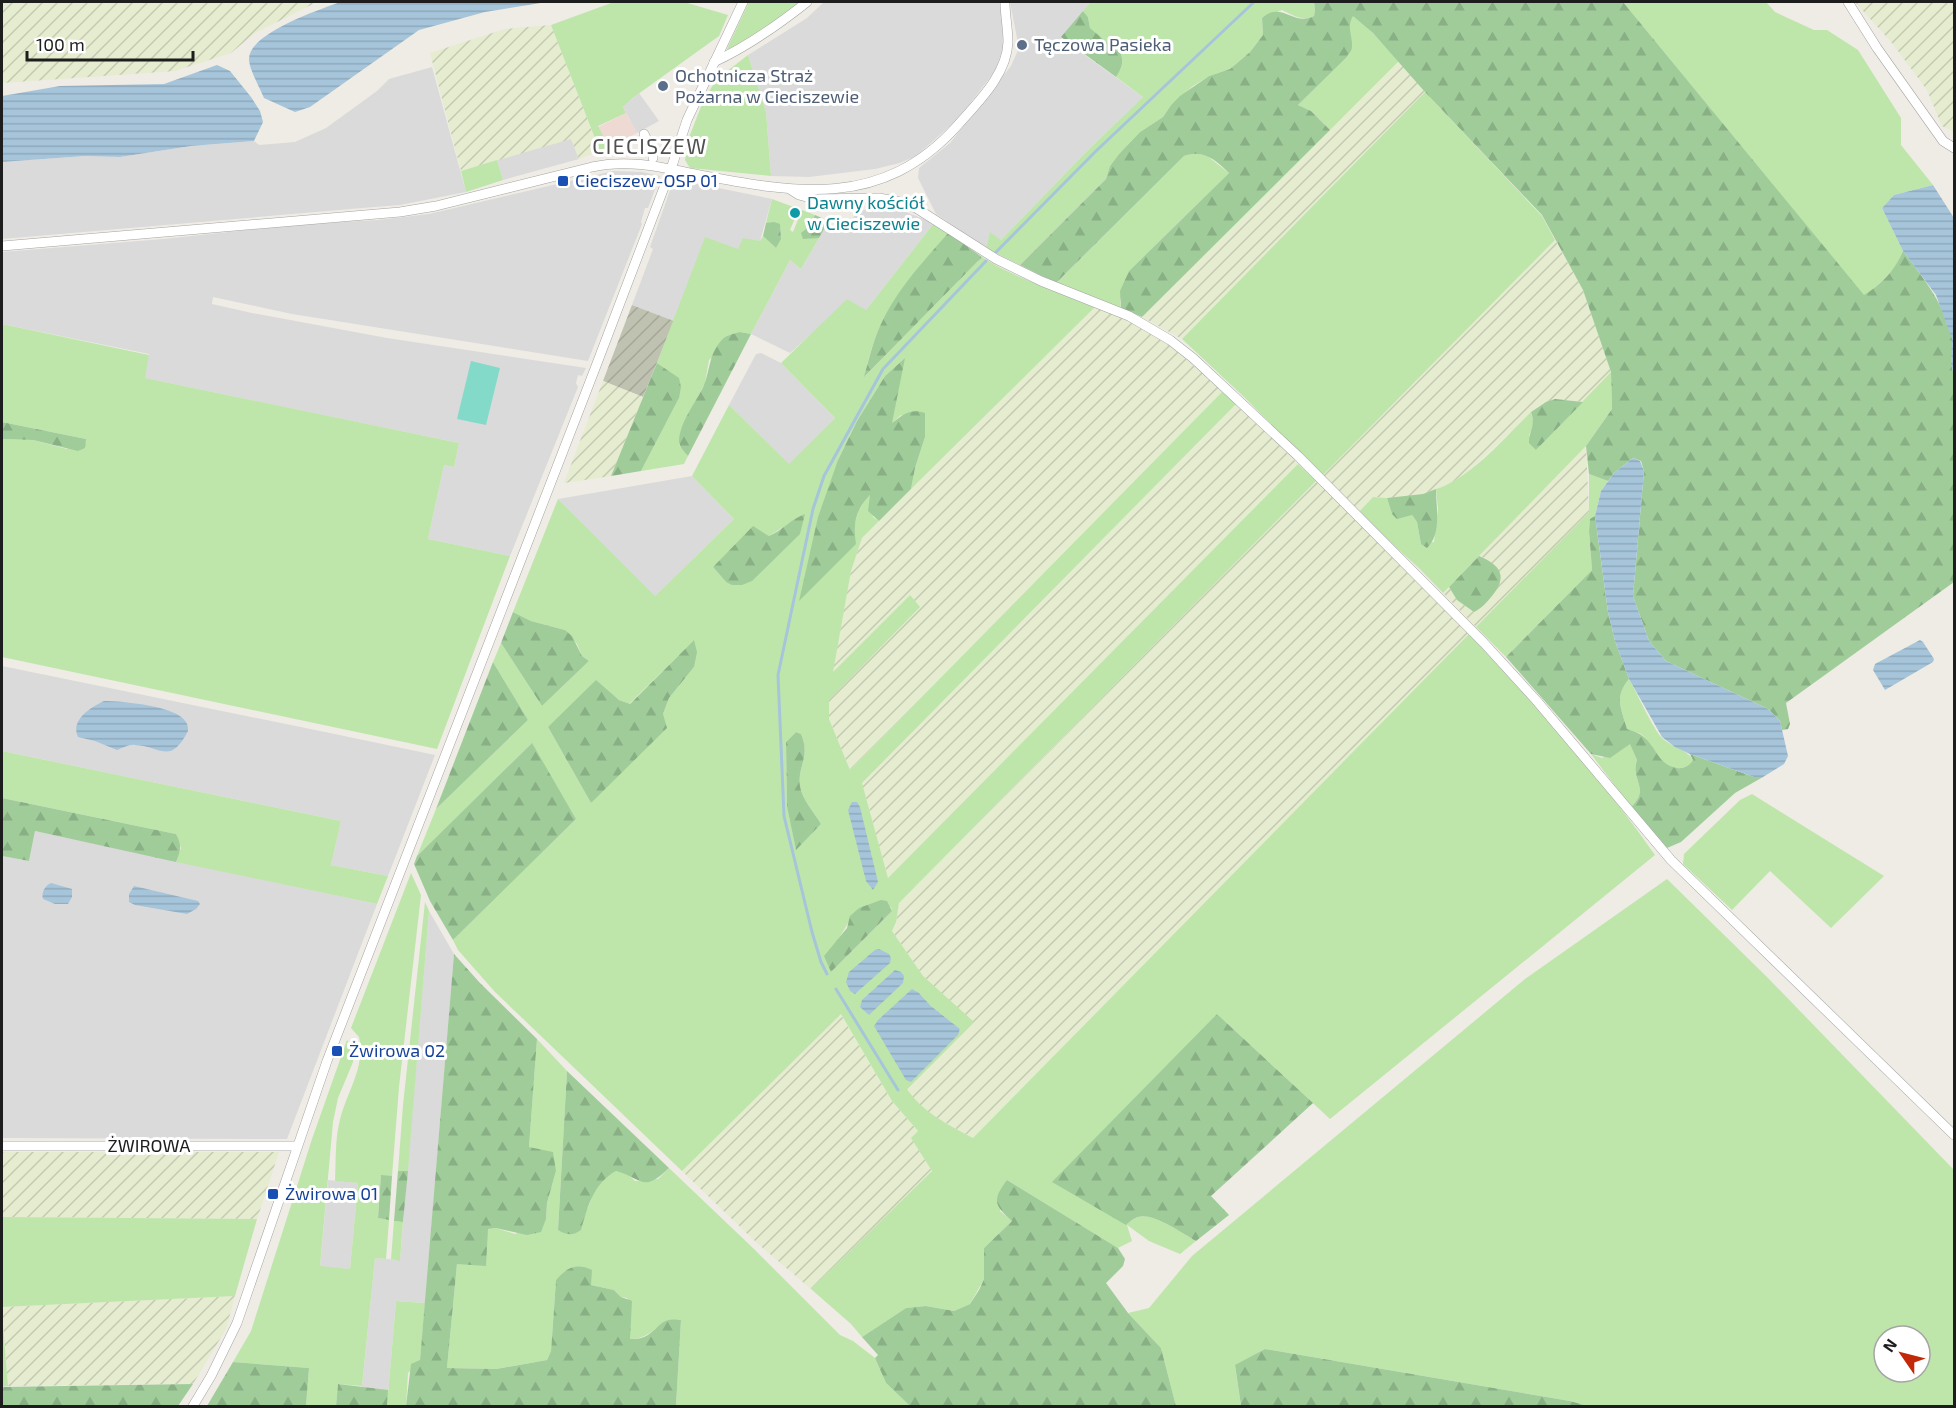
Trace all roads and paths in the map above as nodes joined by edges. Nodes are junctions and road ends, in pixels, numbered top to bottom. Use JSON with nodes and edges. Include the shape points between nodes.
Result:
{"nodes":[{"id":1,"x":743,"y":2,"type":"edge"},
{"id":2,"x":807,"y":2,"type":"edge"},
{"id":3,"x":1005,"y":2,"type":"edge"},
{"id":4,"x":1848,"y":2,"type":"edge"},
{"id":5,"x":714,"y":62,"type":"junction"},
{"id":6,"x":644,"y":134,"type":"dead end"},
{"id":7,"x":1954,"y":148,"type":"edge"},
{"id":8,"x":653,"y":158,"type":"dead end"},
{"id":9,"x":671,"y":169,"type":"junction"},
{"id":10,"x":791,"y":190,"type":"junction"},
{"id":11,"x":2,"y":246,"type":"edge"},
{"id":12,"x":1954,"y":1135,"type":"edge"},
{"id":13,"x":2,"y":1146,"type":"edge"},
{"id":14,"x":296,"y":1146,"type":"junction"},
{"id":15,"x":193,"y":1407,"type":"edge"}],
"edges":[{"from":1,"to":5,"type":"street"},
{"from":2,"to":5,"type":"street","via":[[749,43]]},
{"from":3,"to":10,"type":"street","via":[[1008,42],[1002,68],[938,145],[915,163],[878,179],[815,191]]},
{"from":4,"to":7,"type":"street","via":[[1943,141]]},
{"from":5,"to":9,"type":"street","via":[[687,120]]},
{"from":6,"to":8,"type":"street"},
{"from":9,"to":10,"type":"street"},
{"from":9,"to":11,"type":"street","via":[[607,164],[400,212]]},
{"from":9,"to":14,"type":"street"},
{"from":10,"to":12,"type":"street","via":[[814,199],[879,198],[916,208],[996,259],[1129,316],[1193,358],[1298,456],[1484,643],[1671,860]]},
{"from":13,"to":14,"type":"street","name":"ŻWIROWA"},
{"from":14,"to":15,"type":"street","via":[[237,1323]]}]}
